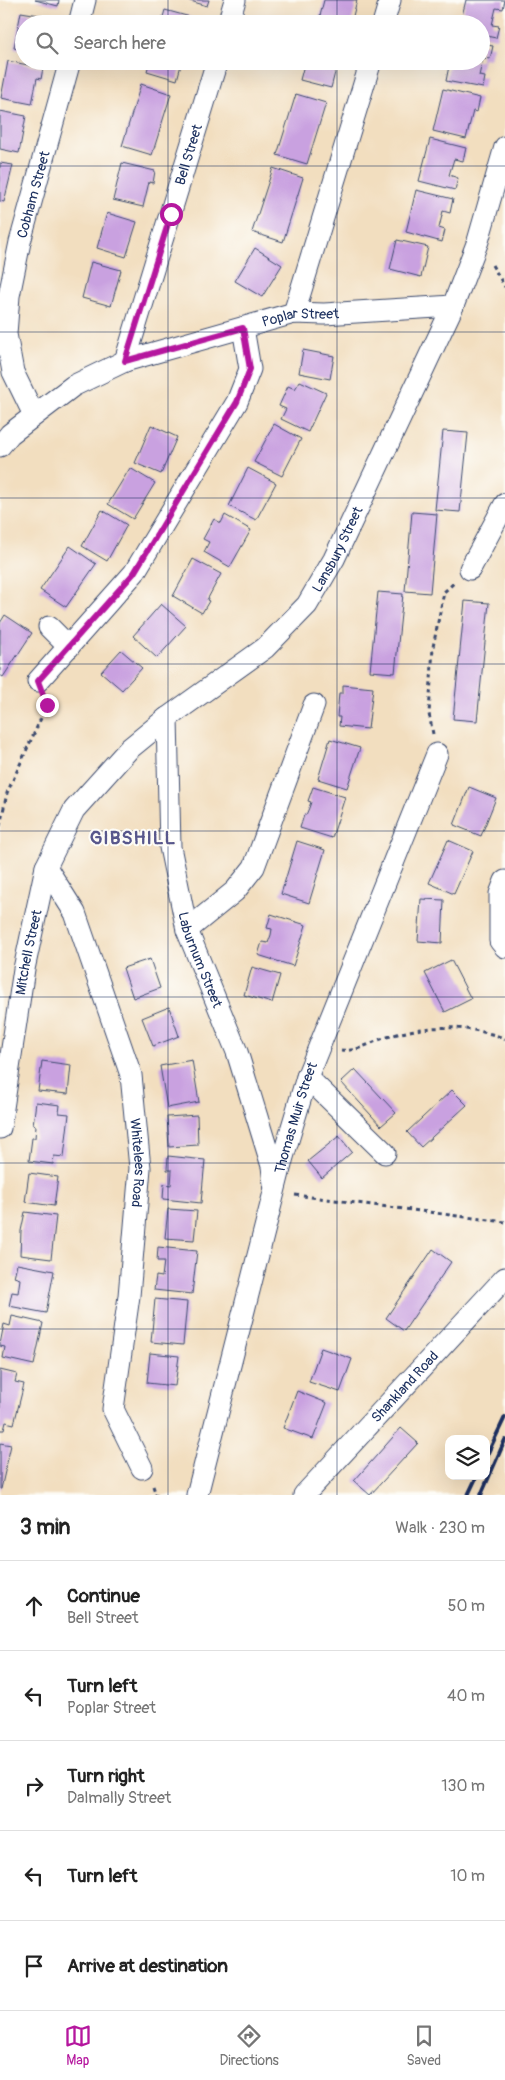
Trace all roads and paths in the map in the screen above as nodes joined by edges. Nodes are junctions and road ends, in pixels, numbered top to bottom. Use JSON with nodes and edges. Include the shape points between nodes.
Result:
{"nodes":[{"id":1,"x":85,"y":0,"type":"edge"},
{"id":2,"x":235,"y":0,"type":"edge"},
{"id":3,"x":390,"y":0,"type":"edge"},
{"id":4,"x":82,"y":15,"type":"edge"},
{"id":5,"x":231,"y":15,"type":"edge"},
{"id":6,"x":386,"y":15,"type":"edge"},
{"id":7,"x":68,"y":70,"type":"edge"},
{"id":8,"x":214,"y":70,"type":"edge"},
{"id":9,"x":368,"y":70,"type":"edge"},
{"id":10,"x":505,"y":147,"type":"edge"},
{"id":11,"x":453,"y":306,"type":"junction"},
{"id":12,"x":294,"y":313,"type":"junction"},
{"id":13,"x":243,"y":328,"type":"junction"},
{"id":14,"x":125,"y":361,"type":"junction"},
{"id":15,"x":34,"y":414,"type":"junction"},
{"id":16,"x":0,"y":446,"type":"edge"},
{"id":17,"x":505,"y":504,"type":"edge"},
{"id":18,"x":470,"y":568,"type":"joint"},
{"id":19,"x":49,"y":627,"type":"dead end"},
{"id":20,"x":68,"y":647,"type":"junction"},
{"id":21,"x":38,"y":681,"type":"joint"},
{"id":22,"x":314,"y":705,"type":"dead end"},
{"id":23,"x":167,"y":718,"type":"junction"},
{"id":24,"x":437,"y":754,"type":"joint"},
{"id":25,"x":0,"y":826,"type":"edge"},
{"id":26,"x":46,"y":867,"type":"junction"},
{"id":27,"x":505,"y":882,"type":"edge"},
{"id":28,"x":187,"y":930,"type":"junction"},
{"id":29,"x":505,"y":947,"type":"edge"},
{"id":30,"x":505,"y":1039,"type":"edge"},
{"id":31,"x":342,"y":1051,"type":"dead end"},
{"id":32,"x":307,"y":1077,"type":"junction"},
{"id":33,"x":0,"y":1128,"type":"edge"},
{"id":34,"x":385,"y":1153,"type":"dead end"},
{"id":35,"x":275,"y":1192,"type":"junction"},
{"id":36,"x":505,"y":1222,"type":"edge"},
{"id":37,"x":505,"y":1278,"type":"edge"},
{"id":38,"x":142,"y":1468,"type":"dead end"},
{"id":39,"x":197,"y":1495,"type":"edge"},
{"id":40,"x":304,"y":1495,"type":"edge"}],
"edges":[{"from":1,"to":4,"type":"street"},
{"from":2,"to":5,"type":"street"},
{"from":3,"to":6,"type":"street"},
{"from":7,"to":15,"type":"street","name":"Cobham Street","via":[[20,242],[9,296],[6,334],[13,372]]},
{"from":8,"to":14,"type":"street","name":"Bell Street"},
{"from":9,"to":12,"type":"street"},
{"from":10,"to":11,"type":"street","name":"Lansbury Street","via":[[478,241]]},
{"from":11,"to":12,"type":"street","name":"Poplar Street"},
{"from":11,"to":23,"type":"street","name":"Lansbury Street","via":[[334,559],[307,605],[265,648]]},
{"from":12,"to":13,"type":"street","name":"Poplar Street"},
{"from":13,"to":14,"type":"street","name":"Poplar Street"},
{"from":13,"to":20,"type":"street","via":[[250,369],[237,402],[134,573]]},
{"from":14,"to":15,"type":"street","name":"Poplar Street","via":[[73,386]]},
{"from":15,"to":16,"type":"street","name":"Poplar Street"},
{"from":17,"to":18,"type":"street"},
{"from":18,"to":24,"type":"path","via":[[444,592],[433,648],[430,714]]},
{"from":19,"to":20,"type":"street"},
{"from":20,"to":21,"type":"street"},
{"from":21,"to":25,"type":"path","via":[[47,705],[7,793]]},
{"from":22,"to":28,"type":"street","via":[[254,867],[235,890]]},
{"from":23,"to":26,"type":"street","name":"Lansbury Street","via":[[129,749],[74,810]]},
{"from":23,"to":28,"type":"street","name":"Laburnum Street","via":[[170,846]]},
{"from":24,"to":32,"type":"street","name":"Thomas Muir Street"},
{"from":26,"to":33,"type":"street","name":"Mitchell Street","via":[[24,969]]},
{"from":26,"to":38,"type":"street","name":"Whitelees Road","via":[[75,913],[131,1075],[140,1168],[129,1296],[113,1409]]},
{"from":27,"to":29,"type":"street","via":[[500,894],[500,941]]},
{"from":28,"to":35,"type":"street","name":"Laburnum Street","via":[[237,1052],[272,1166]]},
{"from":30,"to":31,"type":"path","via":[[447,1026],[422,1028]]},
{"from":32,"to":34,"type":"street"},
{"from":32,"to":35,"type":"street","name":"Thomas Muir Street"},
{"from":35,"to":36,"type":"path"},
{"from":35,"to":39,"type":"street","name":"Thomas Muir Street"},
{"from":37,"to":40,"type":"street","name":"Shankland Road"}]}
